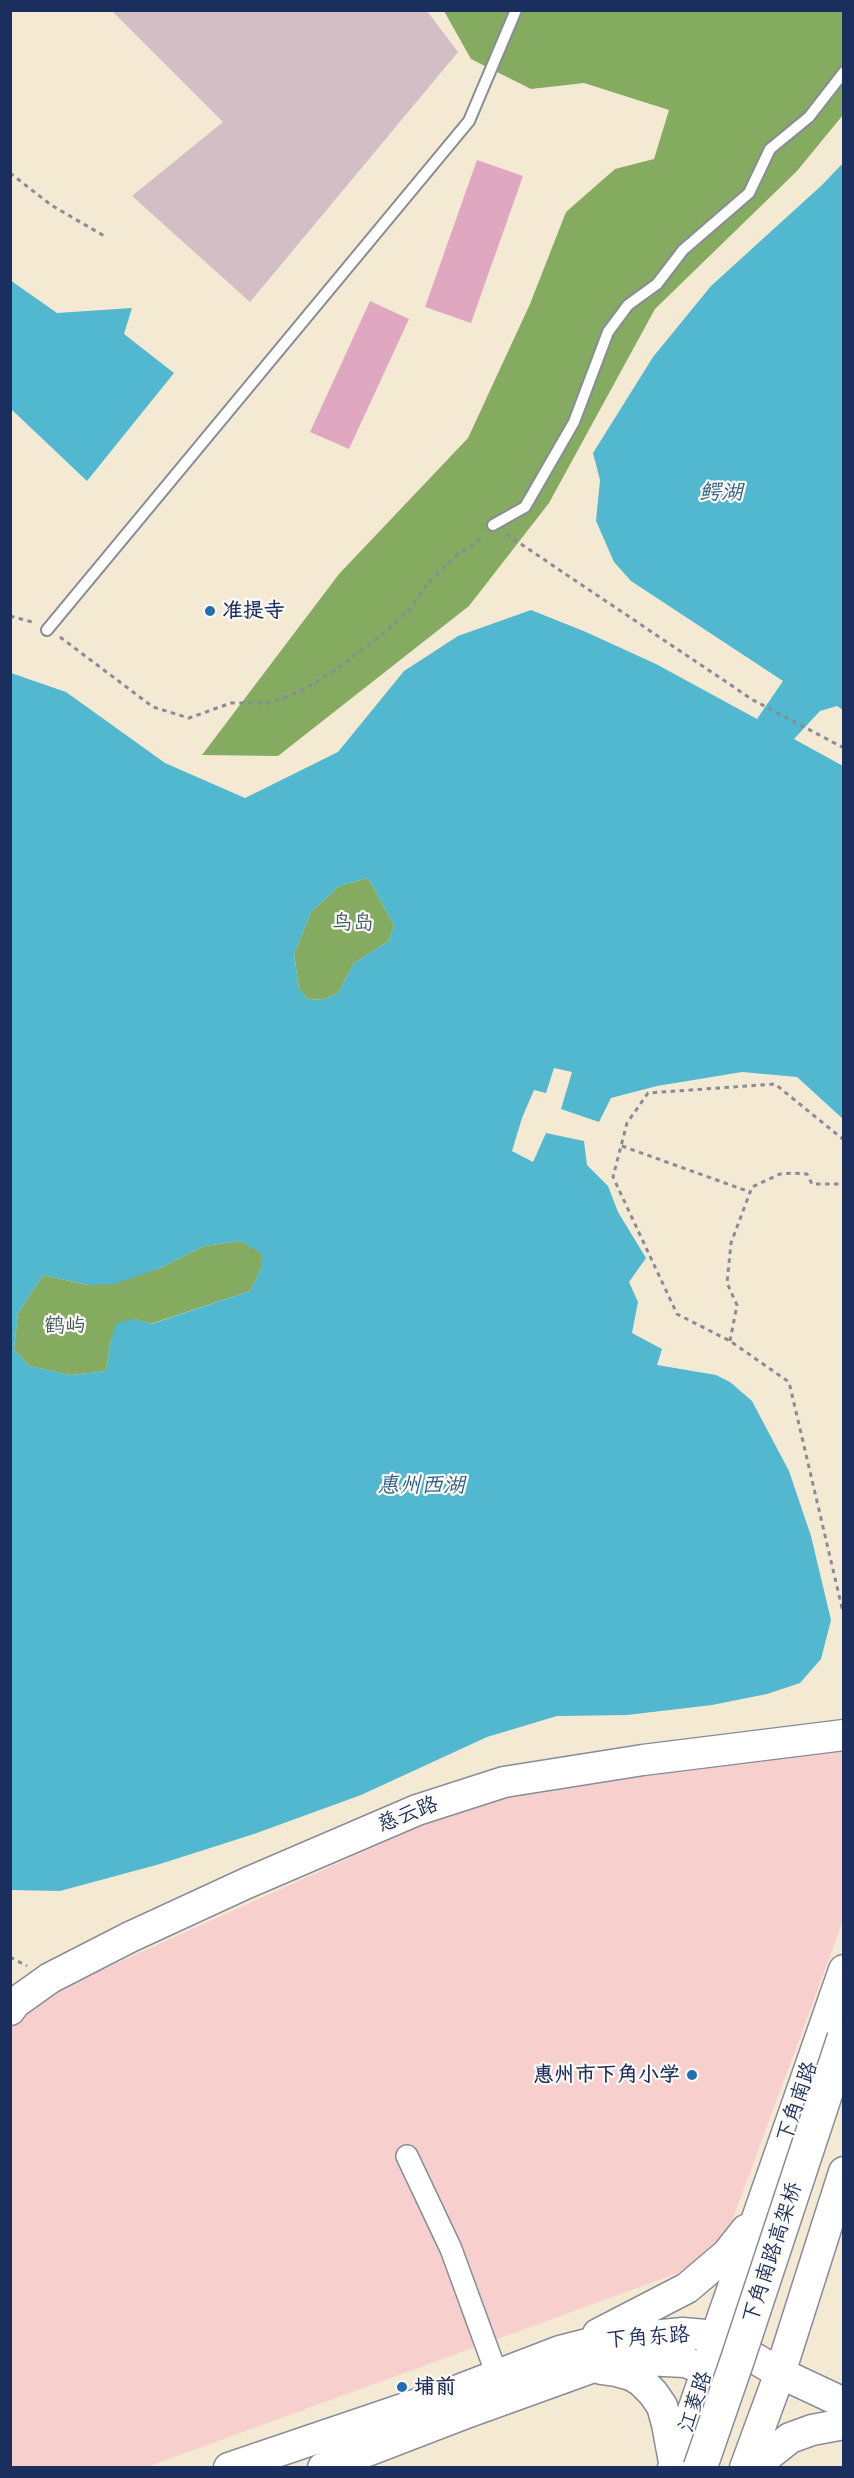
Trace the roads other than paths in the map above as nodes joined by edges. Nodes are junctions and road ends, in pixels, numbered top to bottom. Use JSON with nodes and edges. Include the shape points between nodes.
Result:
{"nodes":[{"id":1,"x":516,"y":10,"type":"edge"},
{"id":2,"x":843,"y":72,"type":"edge"},
{"id":3,"x":493,"y":525,"type":"road end"},
{"id":4,"x":47,"y":630,"type":"road end"},
{"id":5,"x":843,"y":1735,"type":"edge"},
{"id":6,"x":843,"y":1970,"type":"edge"},
{"id":7,"x":10,"y":2010,"type":"edge"},
{"id":8,"x":843,"y":2038,"type":"edge"},
{"id":9,"x":843,"y":2101,"type":"edge"},
{"id":10,"x":407,"y":2156,"type":"dead end"},
{"id":11,"x":843,"y":2172,"type":"edge"},
{"id":12,"x":760,"y":2211,"type":"junction"},
{"id":13,"x":716,"y":2336,"type":"junction"},
{"id":14,"x":560,"y":2351,"type":"junction"},
{"id":15,"x":590,"y":2369,"type":"junction"},
{"id":16,"x":707,"y":2370,"type":"junction"},
{"id":17,"x":780,"y":2373,"type":"junction"},
{"id":18,"x":498,"y":2375,"type":"junction"},
{"id":19,"x":843,"y":2403,"type":"edge"},
{"id":20,"x":843,"y":2424,"type":"edge"},
{"id":21,"x":682,"y":2467,"type":"edge"},
{"id":22,"x":229,"y":2468,"type":"edge"},
{"id":23,"x":323,"y":2468,"type":"edge"},
{"id":24,"x":722,"y":2468,"type":"edge"},
{"id":25,"x":735,"y":2468,"type":"edge"},
{"id":26,"x":746,"y":2468,"type":"edge"},
{"id":27,"x":752,"y":2468,"type":"edge"}],
"edges":[{"from":1,"to":4,"type":"lane","via":[[469,121]]},
{"from":2,"to":3,"type":"lane","via":[[808,117],[770,149],[749,193],[683,250],[657,284],[628,305],[608,332],[574,422],[525,507]]},
{"from":5,"to":7,"type":"main road","name":"慈云路","via":[[504,1782],[428,1806],[130,1937],[50,1978]]},
{"from":6,"to":12,"type":"main road","name":"下角南路"},
{"from":8,"to":21,"type":"main road","name":"下角南路高架桥","bridge":true,"via":[[741,2350]]},
{"from":9,"to":24,"type":"main road","name":"下角南路高架桥"},
{"from":10,"to":18,"type":"street","via":[[451,2249]]},
{"from":11,"to":17,"type":"main road"},
{"from":12,"to":13,"type":"main road","name":"下角南路"},
{"from":12,"to":14,"type":"main road","via":[[727,2254],[687,2288]]},
{"from":13,"to":14,"type":"main road","name":"下角东路","via":[[683,2333],[641,2337]]},
{"from":13,"to":16,"type":"main road","name":"江菱路"},
{"from":13,"to":17,"type":"main road","name":"下角东路"},
{"from":14,"to":18,"type":"main road","name":"下角东路"},
{"from":15,"to":16,"type":"main road","name":"下角东路","via":[[623,2359],[648,2359],[684,2362]]},
{"from":15,"to":21,"type":"main road","via":[[631,2375],[653,2393],[662,2406]]},
{"from":15,"to":23,"type":"main road","name":"下角东路"},
{"from":16,"to":17,"type":"main road","name":"下角东路"},
{"from":16,"to":21,"type":"main road","name":"江菱路"},
{"from":17,"to":19,"type":"main road"},
{"from":17,"to":26,"type":"main road"},
{"from":18,"to":22,"type":"main road","name":"下角东路"},
{"from":20,"to":27,"type":"main road","via":[[790,2438]]},
{"from":21,"to":25,"type":"main road","via":[[691,2454],[708,2451],[722,2456]]}]}
